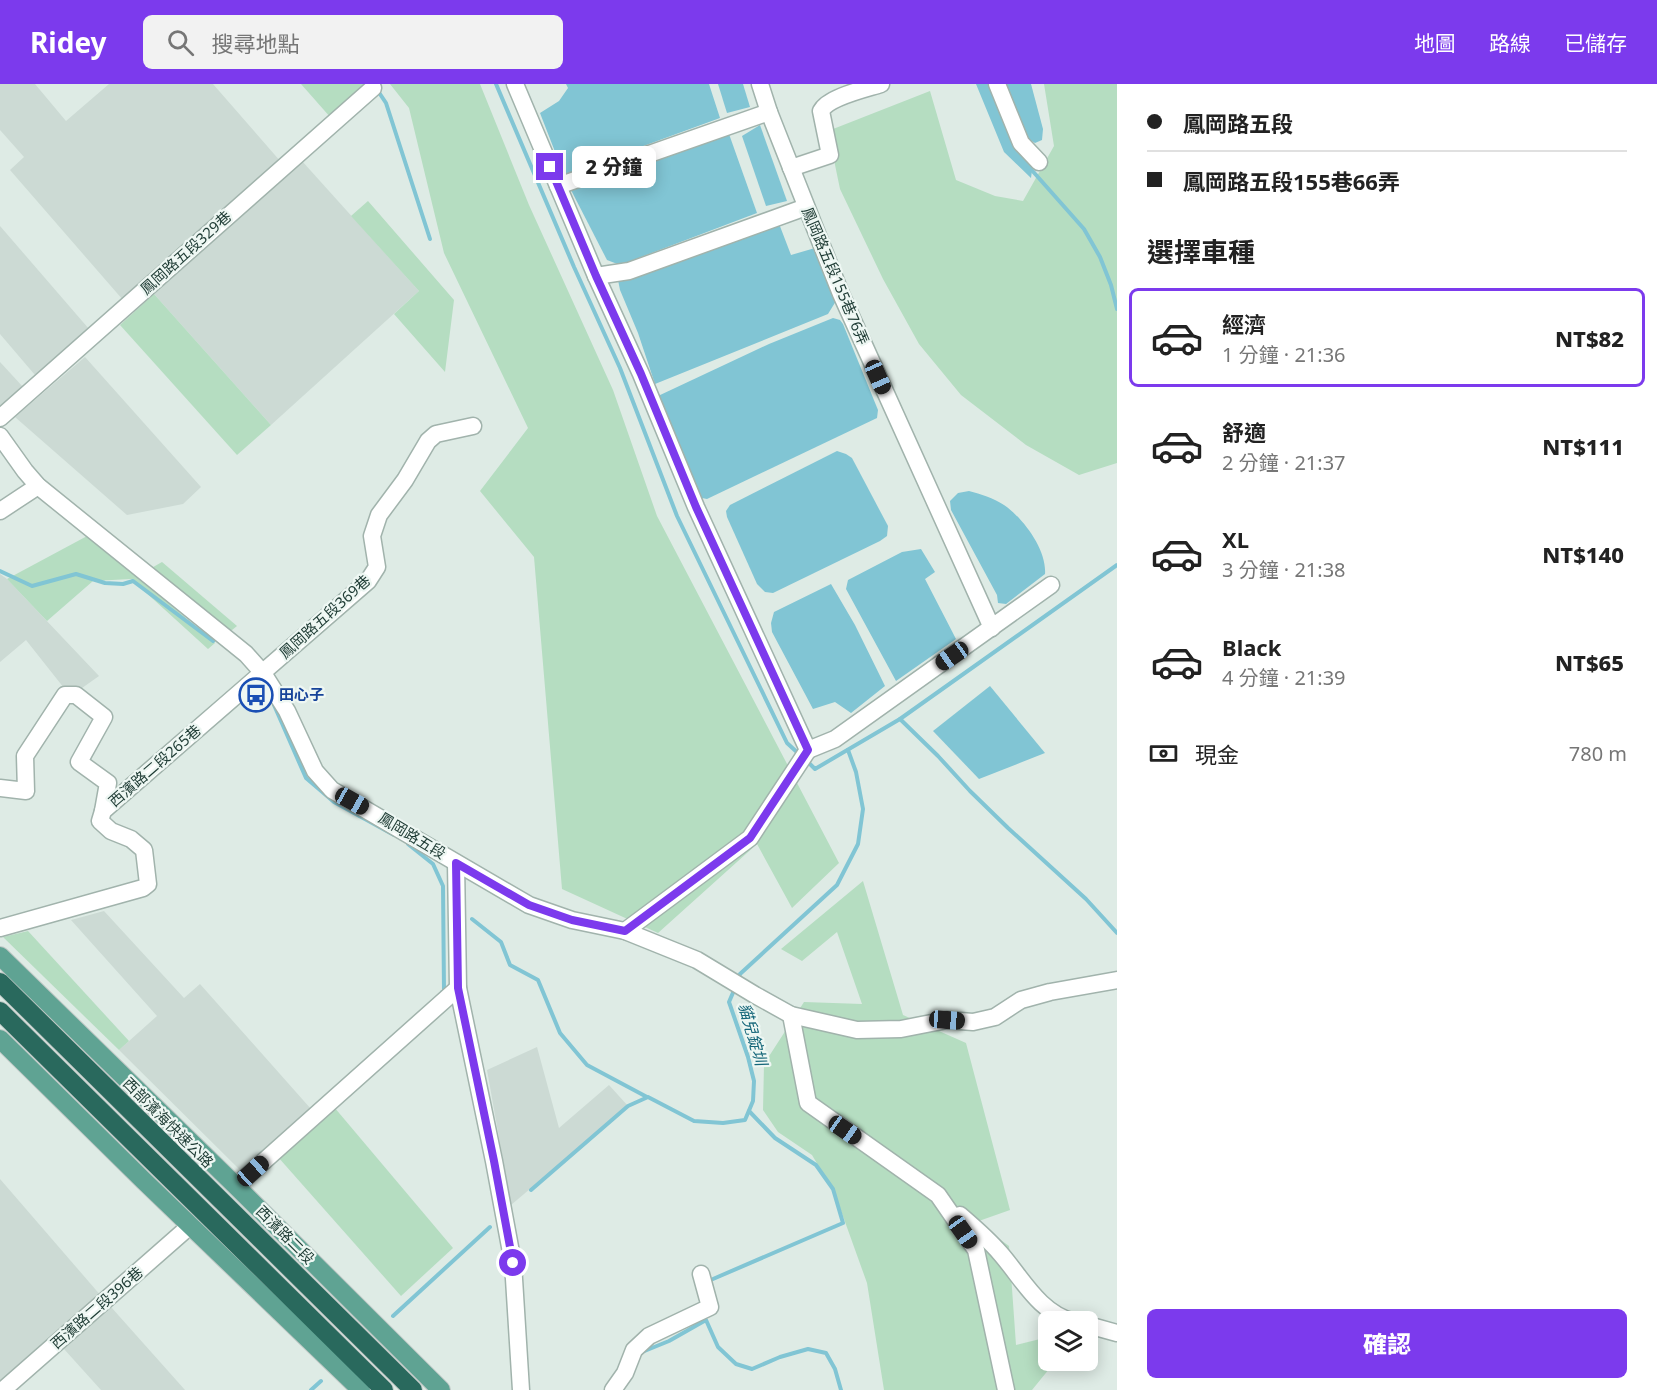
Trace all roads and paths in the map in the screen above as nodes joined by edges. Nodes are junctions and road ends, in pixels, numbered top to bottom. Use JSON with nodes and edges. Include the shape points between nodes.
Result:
{"nodes":[{"id":1,"x":515,"y":84,"type":"edge"},
{"id":2,"x":760,"y":84,"type":"edge"},
{"id":3,"x":881,"y":84,"type":"edge"},
{"id":4,"x":997,"y":84,"type":"edge"},
{"id":5,"x":373,"y":88,"type":"dead end"},
{"id":6,"x":769,"y":112,"type":"junction"},
{"id":7,"x":1039,"y":162,"type":"dead end"},
{"id":8,"x":791,"y":168,"type":"junction"},
{"id":9,"x":558,"y":186,"type":"junction"},
{"id":10,"x":806,"y":207,"type":"junction"},
{"id":11,"x":596,"y":276,"type":"junction"},
{"id":12,"x":0,"y":418,"type":"edge"},
{"id":13,"x":473,"y":426,"type":"dead end"},
{"id":14,"x":0,"y":435,"type":"edge"},
{"id":15,"x":38,"y":486,"type":"junction"},
{"id":16,"x":0,"y":511,"type":"edge"},
{"id":17,"x":1051,"y":585,"type":"dead end"},
{"id":18,"x":992,"y":628,"type":"junction"},
{"id":19,"x":263,"y":673,"type":"junction"},
{"id":20,"x":808,"y":750,"type":"junction"},
{"id":21,"x":0,"y":789,"type":"edge"},
{"id":22,"x":103,"y":811,"type":"junction"},
{"id":23,"x":456,"y":863,"type":"junction"},
{"id":24,"x":0,"y":928,"type":"edge"},
{"id":25,"x":625,"y":931,"type":"junction"},
{"id":26,"x":0,"y":956,"type":"edge"},
{"id":27,"x":1117,"y":980,"type":"edge"},
{"id":28,"x":0,"y":982,"type":"edge"},
{"id":29,"x":458,"y":988,"type":"junction"},
{"id":30,"x":0,"y":1011,"type":"edge"},
{"id":31,"x":791,"y":1015,"type":"junction"},
{"id":32,"x":0,"y":1039,"type":"edge"},
{"id":33,"x":236,"y":1186,"type":"junction"},
{"id":34,"x":938,"y":1195,"type":"junction"},
{"id":35,"x":191,"y":1225,"type":"junction"},
{"id":36,"x":701,"y":1274,"type":"dead end"},
{"id":37,"x":1052,"y":1311,"type":"edge"},
{"id":38,"x":1098,"y":1328,"type":"edge"},
{"id":39,"x":1117,"y":1333,"type":"edge"},
{"id":40,"x":3,"y":1390,"type":"edge"},
{"id":41,"x":361,"y":1390,"type":"edge"},
{"id":42,"x":384,"y":1390,"type":"edge"},
{"id":43,"x":413,"y":1390,"type":"edge"},
{"id":44,"x":441,"y":1390,"type":"edge"},
{"id":45,"x":521,"y":1390,"type":"edge"},
{"id":46,"x":612,"y":1390,"type":"edge"},
{"id":47,"x":1006,"y":1390,"type":"edge"}],
"edges":[{"from":1,"to":9,"type":"street"},
{"from":2,"to":6,"type":"street","name":"鳳岡路五段155巷76弄"},
{"from":3,"to":8,"type":"street","via":[[823,106],[830,155]]},
{"from":4,"to":7,"type":"street","via":[[1021,143]]},
{"from":5,"to":12,"type":"street","name":"鳳岡路五段329巷"},
{"from":6,"to":8,"type":"street","name":"鳳岡路五段155巷76弄"},
{"from":6,"to":9,"type":"street"},
{"from":8,"to":10,"type":"street","name":"鳳岡路五段155巷76弄"},
{"from":9,"to":11,"type":"street"},
{"from":10,"to":11,"type":"street","via":[[629,271]]},
{"from":10,"to":18,"type":"street","name":"鳳岡路五段155巷76弄","via":[[841,294]]},
{"from":11,"to":20,"type":"street","via":[[696,507]]},
{"from":13,"to":19,"type":"street","name":"鳳岡路五段369巷","via":[[436,434],[428,441],[379,515],[372,536],[377,567],[368,580]]},
{"from":14,"to":15,"type":"street","name":"鳳岡路五段"},
{"from":15,"to":16,"type":"street"},
{"from":15,"to":19,"type":"street","name":"鳳岡路五段","via":[[246,654]]},
{"from":17,"to":18,"type":"street"},
{"from":18,"to":20,"type":"street","via":[[835,739]]},
{"from":19,"to":22,"type":"street","name":"西濱路二段265巷"},
{"from":19,"to":23,"type":"street","name":"鳳岡路五段","via":[[287,711],[315,771],[332,790]]},
{"from":20,"to":25,"type":"street","via":[[750,838]]},
{"from":21,"to":22,"type":"street","via":[[26,791],[25,756],[65,695],[76,695],[104,717],[79,762],[108,783]]},
{"from":22,"to":24,"type":"street","name":"西濱路二段265巷","via":[[100,821],[144,850],[148,884]]},
{"from":23,"to":25,"type":"street","via":[[529,905],[572,920]]},
{"from":23,"to":29,"type":"street","name":"鳳岡路五段"},
{"from":25,"to":31,"type":"street","via":[[697,960]]},
{"from":26,"to":33,"type":"main road","name":"西濱路二段"},
{"from":27,"to":31,"type":"street","via":[[1021,1000],[995,1017],[973,1022],[947,1020],[901,1029],[857,1030]]},
{"from":28,"to":43,"type":"highway","name":"西部濱海快速公路"},
{"from":29,"to":33,"type":"street"},
{"from":29,"to":45,"type":"street","name":"鳳岡路五段","via":[[513,1263]]},
{"from":30,"to":42,"type":"highway"},
{"from":31,"to":34,"type":"street","via":[[808,1103]]},
{"from":32,"to":35,"type":"main road"},
{"from":33,"to":44,"type":"main road","name":"西濱路二段"},
{"from":34,"to":37,"type":"street","via":[[989,1241],[1038,1301]]},
{"from":34,"to":47,"type":"street","via":[[976,1250]]},
{"from":35,"to":40,"type":"street","name":"西濱路二段396巷"},
{"from":35,"to":41,"type":"main road"},
{"from":36,"to":46,"type":"street","via":[[710,1306],[649,1336],[634,1350],[626,1373]]},
{"from":38,"to":39,"type":"street"}]}
